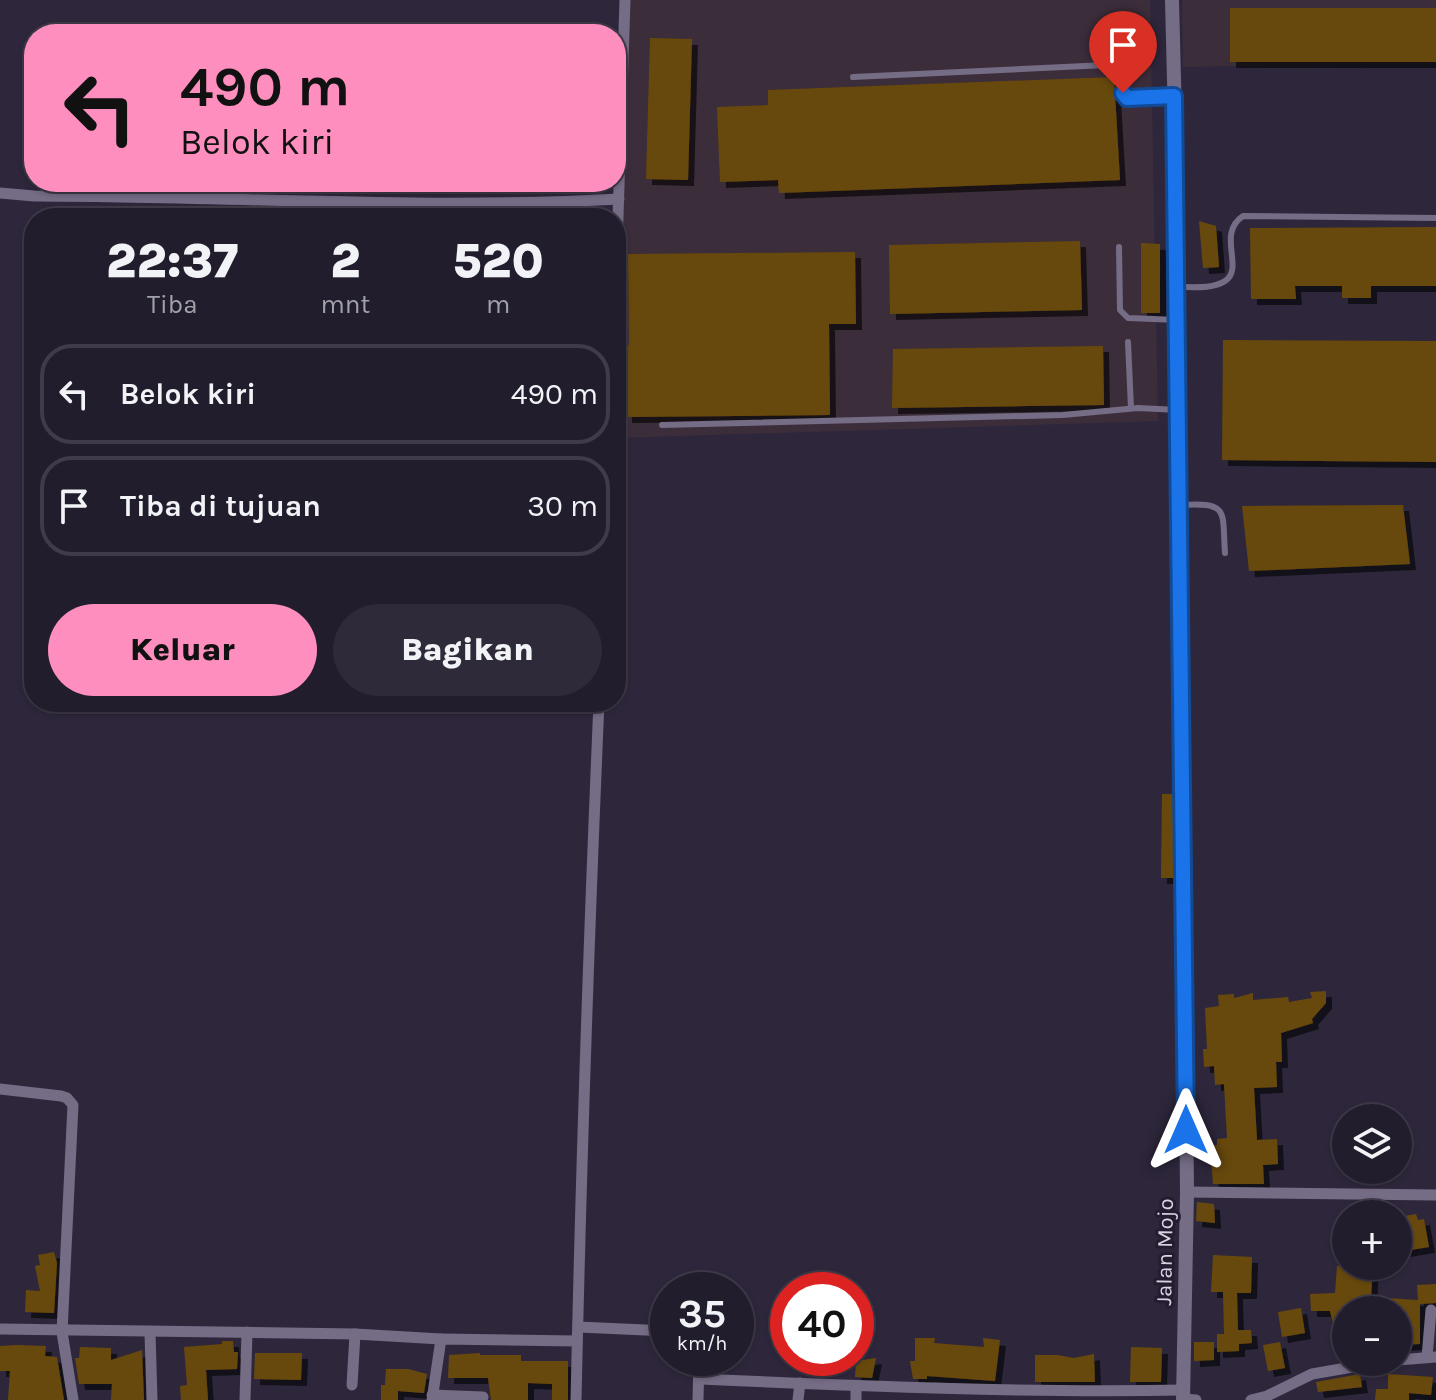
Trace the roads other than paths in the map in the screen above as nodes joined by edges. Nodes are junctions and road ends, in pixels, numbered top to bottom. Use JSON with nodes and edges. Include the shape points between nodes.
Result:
{"nodes":[{"id":1,"x":625,"y":0,"type":"edge"},
{"id":2,"x":1172,"y":0,"type":"edge"},
{"id":3,"x":624,"y":24,"type":"edge"},
{"id":4,"x":853,"y":77,"type":"dead end"},
{"id":5,"x":1174,"y":96,"type":"junction"},
{"id":6,"x":619,"y":192,"type":"edge"},
{"id":7,"x":0,"y":193,"type":"edge"},
{"id":8,"x":619,"y":199,"type":"junction"},
{"id":9,"x":619,"y":208,"type":"edge"},
{"id":10,"x":1436,"y":218,"type":"edge"},
{"id":11,"x":1119,"y":247,"type":"dead end"},
{"id":12,"x":1178,"y":288,"type":"junction"},
{"id":13,"x":1178,"y":320,"type":"junction"},
{"id":14,"x":1128,"y":342,"type":"dead end"},
{"id":15,"x":1131,"y":408,"type":"junction"},
{"id":16,"x":1178,"y":410,"type":"junction"},
{"id":17,"x":662,"y":425,"type":"dead end"},
{"id":18,"x":1180,"y":505,"type":"junction"},
{"id":19,"x":1225,"y":553,"type":"dead end"},
{"id":20,"x":599,"y":712,"type":"edge"},
{"id":21,"x":0,"y":1089,"type":"edge"},
{"id":22,"x":1187,"y":1192,"type":"junction"},
{"id":23,"x":1436,"y":1195,"type":"edge"},
{"id":24,"x":1431,"y":1310,"type":"dead end"},
{"id":25,"x":578,"y":1327,"type":"junction"},
{"id":26,"x":0,"y":1329,"type":"edge"},
{"id":27,"x":650,"y":1330,"type":"edge"},
{"id":28,"x":62,"y":1332,"type":"junction"},
{"id":29,"x":247,"y":1332,"type":"junction"},
{"id":30,"x":150,"y":1333,"type":"junction"},
{"id":31,"x":355,"y":1334,"type":"junction"},
{"id":32,"x":441,"y":1339,"type":"junction"},
{"id":33,"x":577,"y":1341,"type":"junction"},
{"id":34,"x":1432,"y":1357,"type":"edge"},
{"id":35,"x":1412,"y":1359,"type":"edge"},
{"id":36,"x":1332,"y":1371,"type":"edge"},
{"id":37,"x":699,"y":1379,"type":"joint"},
{"id":38,"x":800,"y":1383,"type":"junction"},
{"id":39,"x":352,"y":1385,"type":"dead end"},
{"id":40,"x":856,"y":1394,"type":"edge"},
{"id":41,"x":909,"y":1394,"type":"edge"},
{"id":42,"x":988,"y":1395,"type":"edge"},
{"id":43,"x":1076,"y":1396,"type":"edge"},
{"id":44,"x":483,"y":1397,"type":"dead end"},
{"id":45,"x":1183,"y":1397,"type":"edge"},
{"id":46,"x":432,"y":1398,"type":"edge"},
{"id":47,"x":73,"y":1400,"type":"edge"},
{"id":48,"x":152,"y":1400,"type":"edge"},
{"id":49,"x":245,"y":1400,"type":"edge"},
{"id":50,"x":576,"y":1400,"type":"edge"},
{"id":51,"x":698,"y":1400,"type":"edge"},
{"id":52,"x":798,"y":1400,"type":"edge"},
{"id":53,"x":1196,"y":1400,"type":"edge"},
{"id":54,"x":1251,"y":1400,"type":"edge"}],
"edges":[{"from":1,"to":3,"type":"street"},
{"from":2,"to":5,"type":"street","name":"Jalan Mojo"},
{"from":4,"to":5,"type":"lane","via":[[1106,65],[1118,71],[1127,98]]},
{"from":5,"to":12,"type":"street","name":"Jalan Mojo"},
{"from":6,"to":8,"type":"street"},
{"from":7,"to":8,"type":"street","via":[[373,203]]},
{"from":8,"to":9,"type":"street"},
{"from":10,"to":12,"type":"lane","via":[[1243,216],[1230,229],[1232,266],[1225,281]]},
{"from":11,"to":13,"type":"lane","via":[[1120,310],[1128,318]]},
{"from":12,"to":13,"type":"street","name":"Jalan Mojo"},
{"from":13,"to":16,"type":"street","name":"Jalan Mojo"},
{"from":14,"to":15,"type":"lane"},
{"from":15,"to":16,"type":"lane"},
{"from":15,"to":17,"type":"lane","via":[[1063,415]]},
{"from":16,"to":18,"type":"street","name":"Jalan Mojo"},
{"from":18,"to":19,"type":"lane","via":[[1217,507]]},
{"from":18,"to":22,"type":"street","name":"Jalan Mojo"},
{"from":20,"to":25,"type":"street"},
{"from":21,"to":28,"type":"street","via":[[61,1096],[73,1105]]},
{"from":22,"to":23,"type":"street"},
{"from":22,"to":45,"type":"street","name":"Jalan Mojo"},
{"from":24,"to":34,"type":"street"},
{"from":25,"to":27,"type":"street"},
{"from":25,"to":33,"type":"street"},
{"from":26,"to":28,"type":"street"},
{"from":28,"to":30,"type":"street"},
{"from":28,"to":47,"type":"street"},
{"from":29,"to":30,"type":"street"},
{"from":29,"to":31,"type":"street"},
{"from":29,"to":49,"type":"street"},
{"from":30,"to":48,"type":"street"},
{"from":31,"to":32,"type":"street"},
{"from":31,"to":39,"type":"street"},
{"from":32,"to":33,"type":"street"},
{"from":32,"to":46,"type":"street"},
{"from":33,"to":50,"type":"street"},
{"from":34,"to":35,"type":"street"},
{"from":36,"to":54,"type":"street"},
{"from":37,"to":38,"type":"street"},
{"from":37,"to":51,"type":"street"},
{"from":38,"to":40,"type":"street"},
{"from":38,"to":52,"type":"street"},
{"from":40,"to":41,"type":"street"},
{"from":41,"to":42,"type":"street"},
{"from":42,"to":43,"type":"street"},
{"from":43,"to":45,"type":"street"},
{"from":44,"to":46,"type":"street"},
{"from":45,"to":53,"type":"street"}]}
